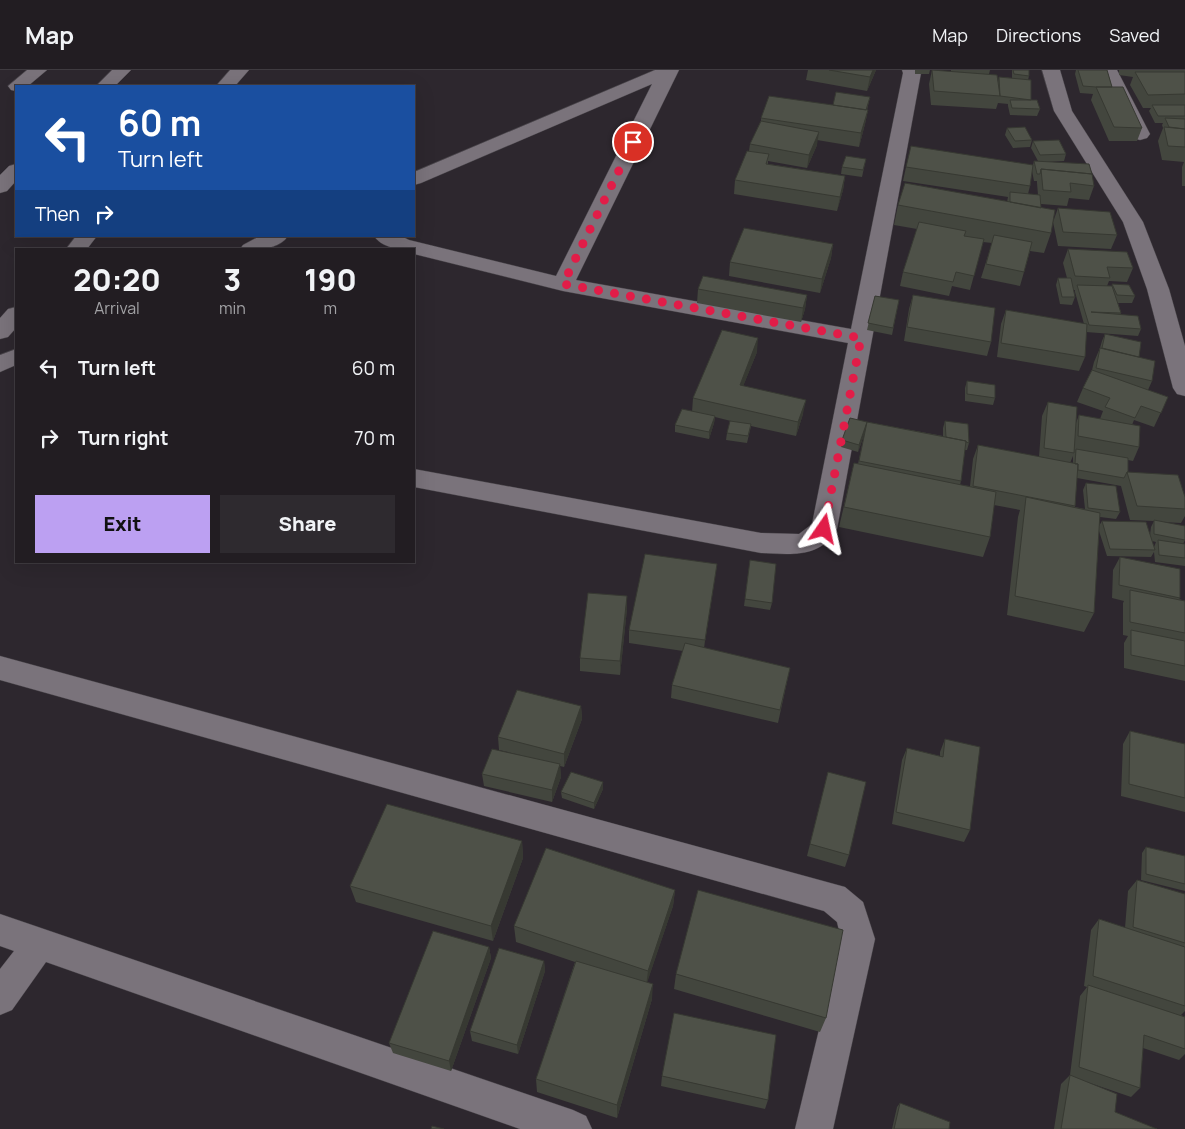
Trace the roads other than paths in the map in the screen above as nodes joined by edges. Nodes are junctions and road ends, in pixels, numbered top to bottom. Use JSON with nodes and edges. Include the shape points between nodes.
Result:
{"nodes":[{"id":1,"x":38,"y":70,"type":"edge"},
{"id":2,"x":122,"y":70,"type":"edge"},
{"id":3,"x":240,"y":70,"type":"edge"},
{"id":4,"x":669,"y":70,"type":"edge"},
{"id":5,"x":910,"y":70,"type":"edge"},
{"id":6,"x":1051,"y":70,"type":"edge"},
{"id":7,"x":1108,"y":70,"type":"edge"},
{"id":8,"x":18,"y":85,"type":"edge"},
{"id":9,"x":106,"y":85,"type":"edge"},
{"id":10,"x":226,"y":85,"type":"edge"},
{"id":11,"x":1140,"y":134,"type":"edge"},
{"id":12,"x":15,"y":171,"type":"edge"},
{"id":13,"x":415,"y":179,"type":"edge"},
{"id":14,"x":0,"y":187,"type":"edge"},
{"id":15,"x":87,"y":237,"type":"edge"},
{"id":16,"x":269,"y":237,"type":"edge"},
{"id":17,"x":386,"y":237,"type":"edge"},
{"id":18,"x":77,"y":248,"type":"edge"},
{"id":19,"x":252,"y":248,"type":"edge"},
{"id":20,"x":410,"y":248,"type":"edge"},
{"id":21,"x":415,"y":249,"type":"edge"},
{"id":22,"x":563,"y":284,"type":"junction"},
{"id":23,"x":15,"y":315,"type":"edge"},
{"id":24,"x":0,"y":332,"type":"edge"},
{"id":25,"x":861,"y":338,"type":"junction"},
{"id":26,"x":15,"y":356,"type":"edge"},
{"id":27,"x":0,"y":364,"type":"edge"},
{"id":28,"x":1185,"y":388,"type":"edge"},
{"id":29,"x":415,"y":478,"type":"edge"},
{"id":30,"x":0,"y":668,"type":"edge"},
{"id":31,"x":0,"y":930,"type":"edge"},
{"id":32,"x":40,"y":943,"type":"junction"},
{"id":33,"x":0,"y":998,"type":"edge"},
{"id":34,"x":573,"y":1129,"type":"edge"},
{"id":35,"x":814,"y":1129,"type":"edge"}],
"edges":[{"from":1,"to":8,"type":"street"},
{"from":2,"to":9,"type":"street"},
{"from":3,"to":10,"type":"street"},
{"from":4,"to":13,"type":"street"},
{"from":4,"to":22,"type":"street"},
{"from":5,"to":25,"type":"street","via":[[912,73]]},
{"from":6,"to":28,"type":"street","via":[[1063,111],[1133,222],[1158,288]]},
{"from":7,"to":11,"type":"street"},
{"from":12,"to":14,"type":"street"},
{"from":15,"to":18,"type":"street"},
{"from":16,"to":19,"type":"street"},
{"from":17,"to":20,"type":"street"},
{"from":21,"to":22,"type":"street"},
{"from":22,"to":25,"type":"street"},
{"from":23,"to":24,"type":"street"},
{"from":25,"to":29,"type":"street","via":[[824,529],[804,544],[761,543]]},
{"from":26,"to":27,"type":"street"},
{"from":30,"to":35,"type":"street","via":[[833,898],[851,913],[858,939]]},
{"from":31,"to":32,"type":"street"},
{"from":32,"to":33,"type":"street"},
{"from":32,"to":34,"type":"street"}]}
